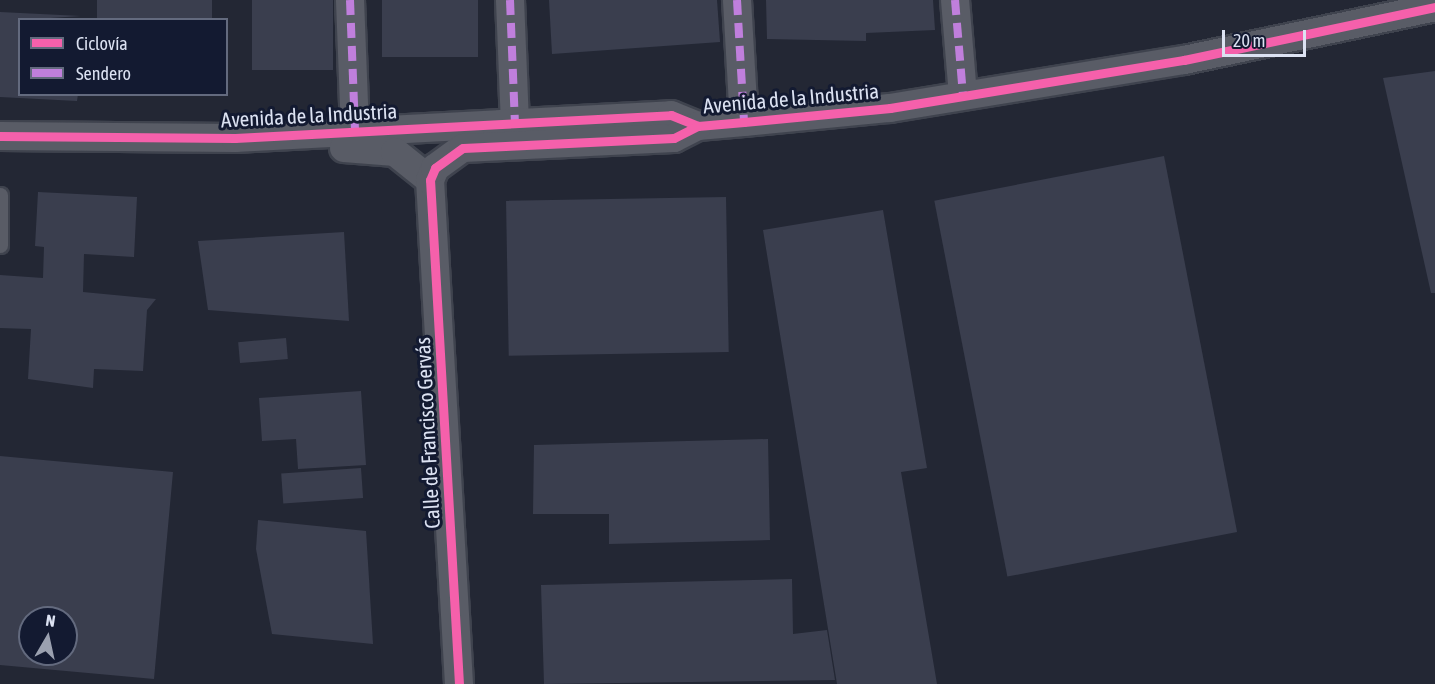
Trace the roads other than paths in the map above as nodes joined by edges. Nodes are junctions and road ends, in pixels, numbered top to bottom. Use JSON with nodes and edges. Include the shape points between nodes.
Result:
{"nodes":[{"id":1,"x":350,"y":0,"type":"edge"},
{"id":2,"x":510,"y":0,"type":"edge"},
{"id":3,"x":737,"y":0,"type":"edge"},
{"id":4,"x":955,"y":0,"type":"edge"},
{"id":5,"x":1435,"y":7,"type":"edge"},
{"id":6,"x":963,"y":95,"type":"junction"},
{"id":7,"x":515,"y":122,"type":"junction"},
{"id":8,"x":744,"y":122,"type":"junction"},
{"id":9,"x":698,"y":126,"type":"junction"},
{"id":10,"x":355,"y":130,"type":"junction"},
{"id":11,"x":0,"y":136,"type":"edge"},
{"id":12,"x":235,"y":138,"type":"junction"},
{"id":13,"x":430,"y":180,"type":"junction"},
{"id":14,"x":0,"y":195,"type":"edge"},
{"id":15,"x":0,"y":245,"type":"edge"},
{"id":16,"x":459,"y":684,"type":"edge"}],
"edges":[{"from":1,"to":10,"type":"street"},
{"from":2,"to":7,"type":"street"},
{"from":3,"to":8,"type":"street"},
{"from":4,"to":6,"type":"street"},
{"from":5,"to":6,"type":"street","name":"Avenida de la Industria","via":[[1246,47]]},
{"from":6,"to":8,"type":"street","name":"Avenida de la Industria"},
{"from":7,"to":9,"type":"street","name":"Avenida de la Industria","via":[[671,116]]},
{"from":7,"to":10,"type":"street","name":"Avenida de la Industria"},
{"from":8,"to":9,"type":"street","name":"Avenida de la Industria"},
{"from":9,"to":13,"type":"street","via":[[674,138],[463,148],[443,159]]},
{"from":10,"to":12,"type":"street","name":"Avenida de la Industria"},
{"from":11,"to":12,"type":"street","name":"Avenida de la Industria"},
{"from":12,"to":13,"type":"street","via":[[274,148],[375,147],[413,162]]},
{"from":13,"to":16,"type":"street","name":"Calle de Francisco Gervás"},
{"from":14,"to":15,"type":"lane"}]}
